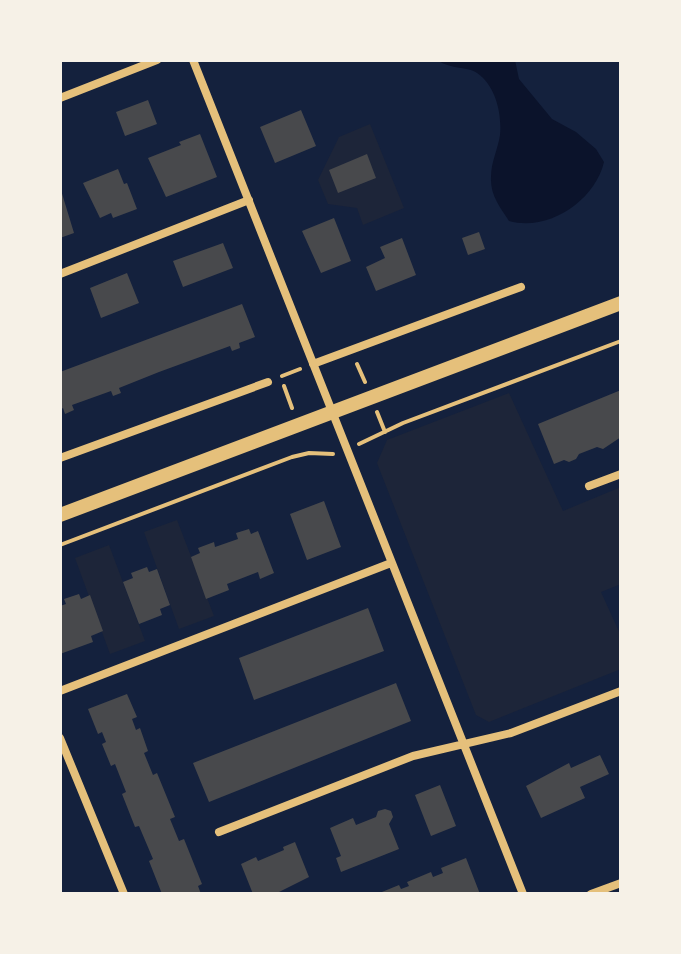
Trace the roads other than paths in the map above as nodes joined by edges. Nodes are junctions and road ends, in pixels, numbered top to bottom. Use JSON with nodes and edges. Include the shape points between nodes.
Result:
{"nodes":[{"id":1,"x":157,"y":60,"type":"edge"},
{"id":2,"x":193,"y":60,"type":"edge"},
{"id":3,"x":60,"y":98,"type":"edge"},
{"id":4,"x":249,"y":200,"type":"junction"},
{"id":5,"x":60,"y":274,"type":"edge"},
{"id":6,"x":521,"y":287,"type":"dead end"},
{"id":7,"x":621,"y":303,"type":"edge"},
{"id":8,"x":313,"y":364,"type":"junction"},
{"id":9,"x":268,"y":382,"type":"dead end"},
{"id":10,"x":333,"y":413,"type":"junction"},
{"id":11,"x":60,"y":458,"type":"edge"},
{"id":12,"x":621,"y":474,"type":"edge"},
{"id":13,"x":589,"y":486,"type":"dead end"},
{"id":14,"x":60,"y":515,"type":"edge"},
{"id":15,"x":391,"y":563,"type":"junction"},
{"id":16,"x":60,"y":691,"type":"edge"},
{"id":17,"x":621,"y":691,"type":"edge"},
{"id":18,"x":60,"y":738,"type":"edge"},
{"id":19,"x":463,"y":743,"type":"junction"},
{"id":20,"x":219,"y":832,"type":"dead end"},
{"id":21,"x":621,"y":883,"type":"edge"},
{"id":22,"x":124,"y":894,"type":"edge"},
{"id":23,"x":523,"y":894,"type":"edge"},
{"id":24,"x":591,"y":894,"type":"edge"}],
"edges":[{"from":1,"to":3,"type":"street"},
{"from":2,"to":4,"type":"street"},
{"from":4,"to":5,"type":"street"},
{"from":4,"to":8,"type":"street"},
{"from":6,"to":8,"type":"street"},
{"from":7,"to":10,"type":"street"},
{"from":8,"to":10,"type":"street"},
{"from":9,"to":11,"type":"street"},
{"from":10,"to":14,"type":"street"},
{"from":10,"to":15,"type":"street"},
{"from":12,"to":13,"type":"street"},
{"from":15,"to":16,"type":"street"},
{"from":15,"to":19,"type":"street"},
{"from":17,"to":19,"type":"street","via":[[511,733]]},
{"from":18,"to":22,"type":"street"},
{"from":19,"to":20,"type":"street","via":[[413,756]]},
{"from":19,"to":23,"type":"street"},
{"from":21,"to":24,"type":"street"}]}
